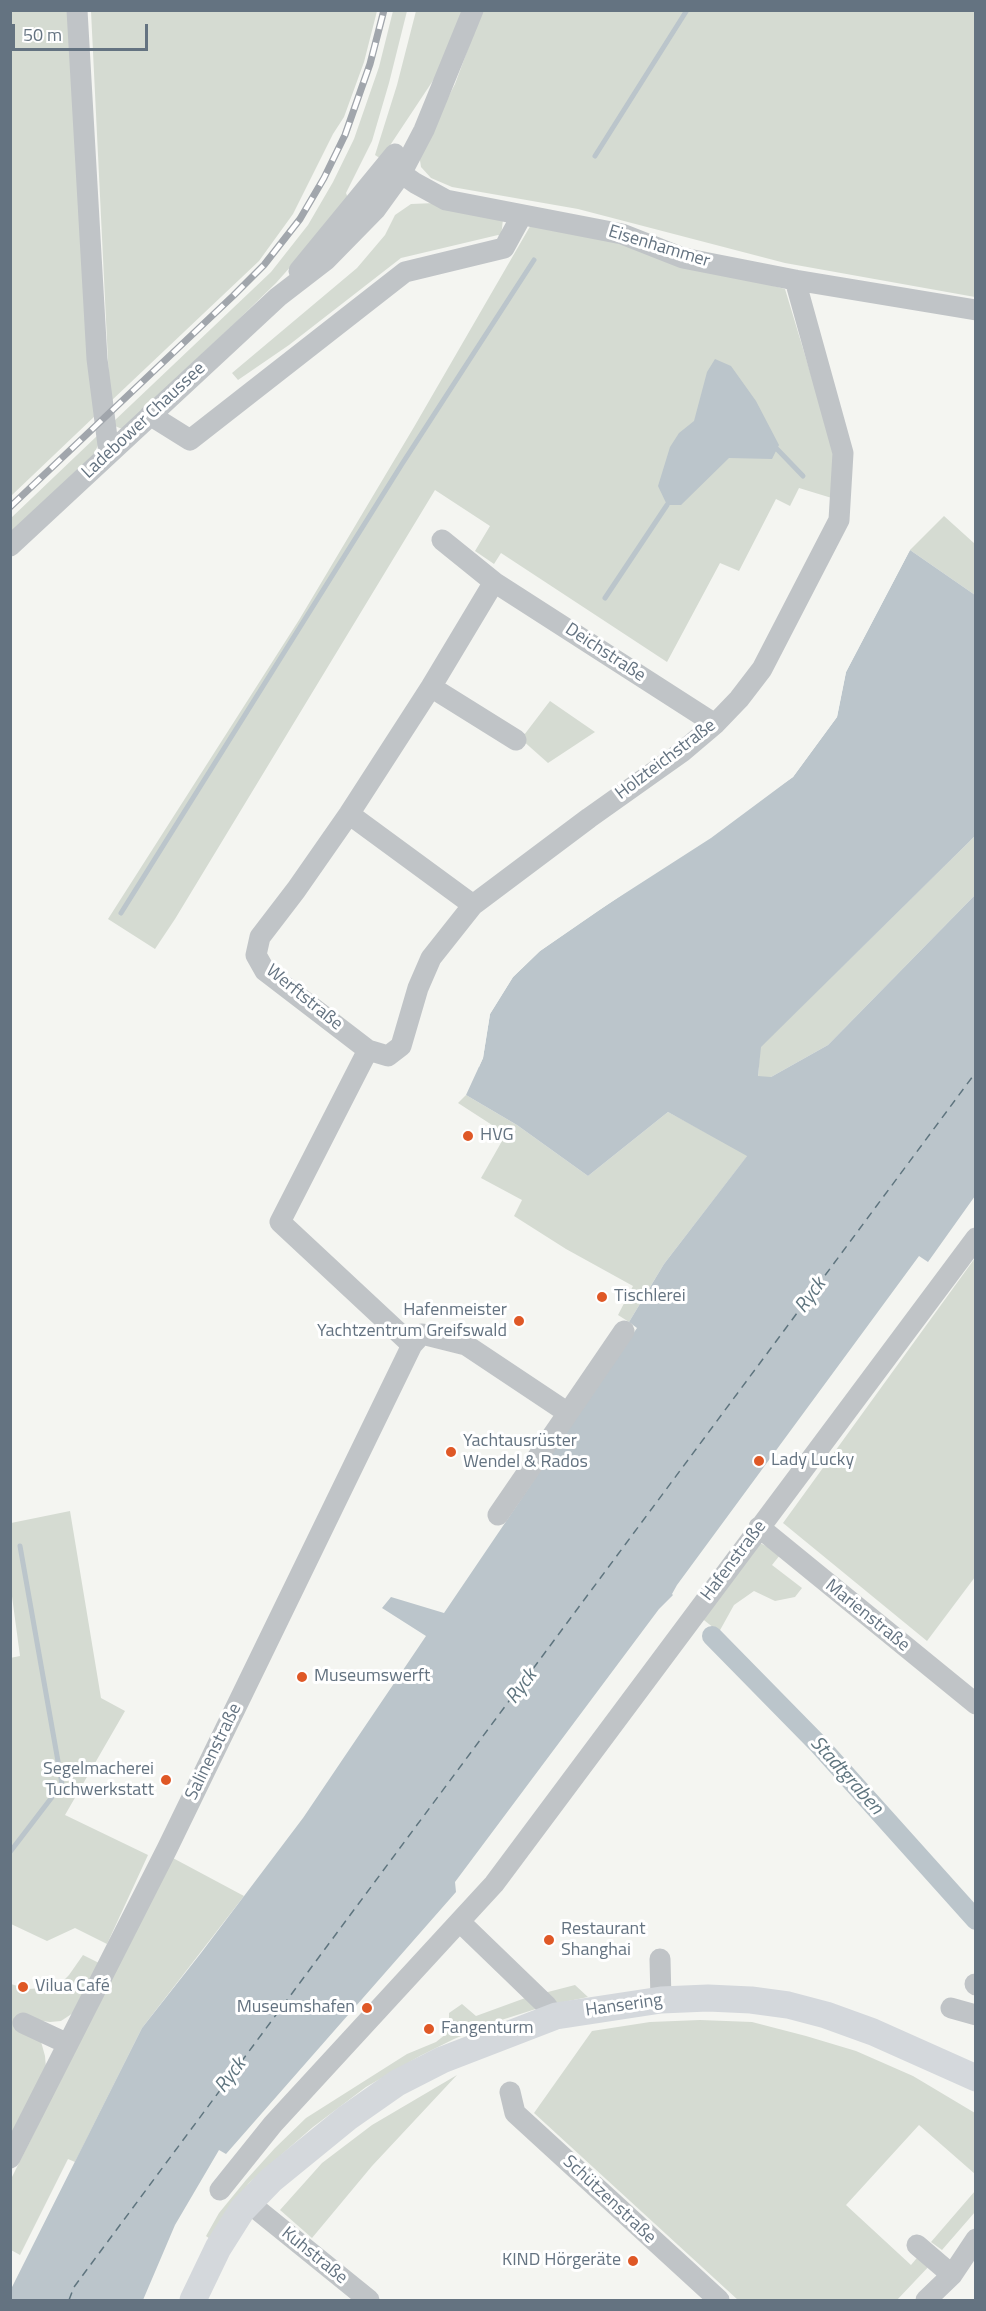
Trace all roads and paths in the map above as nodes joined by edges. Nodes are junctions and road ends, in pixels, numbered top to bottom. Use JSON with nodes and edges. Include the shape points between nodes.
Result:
{"nodes":[{"id":1,"x":77,"y":10,"type":"edge"},
{"id":2,"x":473,"y":10,"type":"edge"},
{"id":3,"x":394,"y":169,"type":"junction"},
{"id":4,"x":522,"y":215,"type":"junction"},
{"id":5,"x":795,"y":280,"type":"junction"},
{"id":6,"x":975,"y":310,"type":"edge"},
{"id":7,"x":150,"y":415,"type":"junction"},
{"id":8,"x":109,"y":453,"type":"junction"},
{"id":9,"x":442,"y":540,"type":"dead end"},
{"id":10,"x":10,"y":546,"type":"edge"},
{"id":11,"x":494,"y":582,"type":"junction"},
{"id":12,"x":431,"y":687,"type":"junction"},
{"id":13,"x":716,"y":724,"type":"junction"},
{"id":14,"x":516,"y":740,"type":"dead end"},
{"id":15,"x":349,"y":814,"type":"junction"},
{"id":16,"x":473,"y":905,"type":"junction"},
{"id":17,"x":365,"y":1056,"type":"junction"},
{"id":18,"x":368,"y":1088,"type":"dead end"},
{"id":19,"x":975,"y":1238,"type":"edge"},
{"id":20,"x":624,"y":1331,"type":"dead end"},
{"id":21,"x":412,"y":1344,"type":"junction"},
{"id":22,"x":568,"y":1413,"type":"junction"},
{"id":23,"x":498,"y":1515,"type":"dead end"},
{"id":24,"x":759,"y":1527,"type":"junction"},
{"id":25,"x":975,"y":1704,"type":"edge"},
{"id":26,"x":460,"y":1922,"type":"junction"},
{"id":27,"x":660,"y":1959,"type":"dead end"},
{"id":28,"x":661,"y":2000,"type":"junction"},
{"id":29,"x":547,"y":2006,"type":"dead end"},
{"id":30,"x":951,"y":2008,"type":"dead end"},
{"id":31,"x":975,"y":2015,"type":"edge"},
{"id":32,"x":23,"y":2024,"type":"dead end"},
{"id":33,"x":68,"y":2044,"type":"junction"},
{"id":34,"x":975,"y":2078,"type":"edge"},
{"id":35,"x":510,"y":2092,"type":"dead end"},
{"id":36,"x":10,"y":2158,"type":"edge"},
{"id":37,"x":298,"y":2159,"type":"junction"},
{"id":38,"x":220,"y":2190,"type":"dead end"},
{"id":39,"x":259,"y":2211,"type":"junction"},
{"id":40,"x":975,"y":2239,"type":"edge"},
{"id":41,"x":917,"y":2245,"type":"dead end"},
{"id":42,"x":975,"y":2265,"type":"edge"},
{"id":43,"x":952,"y":2275,"type":"junction"},
{"id":44,"x":193,"y":2301,"type":"edge"},
{"id":45,"x":212,"y":2301,"type":"edge"},
{"id":46,"x":369,"y":2301,"type":"edge"},
{"id":47,"x":719,"y":2301,"type":"edge"},
{"id":48,"x":926,"y":2301,"type":"edge"}],
"edges":[{"from":1,"to":8,"type":"street","via":[[97,359]]},
{"from":2,"to":3,"type":"street","name":"Ladebower Chaussee","via":[[424,130]]},
{"from":3,"to":4,"type":"street","name":"Eisenhammer","via":[[446,200]]},
{"from":3,"to":7,"type":"street","name":"Ladebower Chaussee","via":[[375,210],[350,237],[278,297]]},
{"from":4,"to":5,"type":"street","name":"Eisenhammer","via":[[622,234],[683,258]]},
{"from":4,"to":7,"type":"street","via":[[504,248],[405,272],[190,440]]},
{"from":5,"to":6,"type":"street","name":"Eisenhammer"},
{"from":5,"to":13,"type":"street","name":"Holzteichstraße","via":[[843,453],[839,519],[762,669]]},
{"from":7,"to":8,"type":"street","name":"Ladebower Chaussee"},
{"from":8,"to":10,"type":"street","name":"Ladebower Chaussee"},
{"from":9,"to":11,"type":"street","name":"Deichstraße"},
{"from":11,"to":12,"type":"street"},
{"from":11,"to":13,"type":"street","name":"Deichstraße"},
{"from":12,"to":14,"type":"street"},
{"from":12,"to":15,"type":"street"},
{"from":13,"to":16,"type":"street","name":"Holzteichstraße"},
{"from":15,"to":16,"type":"street"},
{"from":15,"to":17,"type":"street","name":"Werftstraße","via":[[260,937],[256,955],[266,971]]},
{"from":16,"to":17,"type":"street","name":"Holzteichstraße","via":[[432,958],[418,988],[401,1046],[388,1056]]},
{"from":17,"to":18,"type":"street","via":[[362,1075]]},
{"from":17,"to":21,"type":"street","via":[[280,1222]]},
{"from":19,"to":24,"type":"street","name":"Hafenstraße"},
{"from":20,"to":22,"type":"street"},
{"from":21,"to":22,"type":"street","via":[[422,1334],[466,1345]]},
{"from":21,"to":33,"type":"street","name":"Salinenstraße"},
{"from":22,"to":23,"type":"street"},
{"from":24,"to":25,"type":"street","name":"Marienstraße"},
{"from":24,"to":26,"type":"street","name":"Hafenstraße","via":[[494,1884]]},
{"from":26,"to":29,"type":"street"},
{"from":26,"to":38,"type":"street","name":"Hafenstraße","via":[[273,2124]]},
{"from":27,"to":28,"type":"street"},
{"from":28,"to":34,"type":"main road","name":"Hansering","via":[[708,1998],[788,2005],[873,2032]]},
{"from":28,"to":37,"type":"main road","name":"Hansering","via":[[556,2016],[442,2060],[356,2112]]},
{"from":30,"to":31,"type":"street"},
{"from":32,"to":33,"type":"street"},
{"from":33,"to":36,"type":"street","name":"Salinenstraße"},
{"from":35,"to":47,"type":"street","name":"Schützenstraße","via":[[515,2113]]},
{"from":37,"to":39,"type":"main road","name":"Hansering"},
{"from":37,"to":44,"type":"main road","name":"Hansering","via":[[242,2210],[218,2248]]},
{"from":39,"to":45,"type":"main road","name":"Hansering","via":[[224,2271]]},
{"from":39,"to":46,"type":"street","name":"Kuhstraße"},
{"from":40,"to":43,"type":"street"},
{"from":41,"to":43,"type":"street"},
{"from":42,"to":43,"type":"street"},
{"from":43,"to":48,"type":"street"}]}
